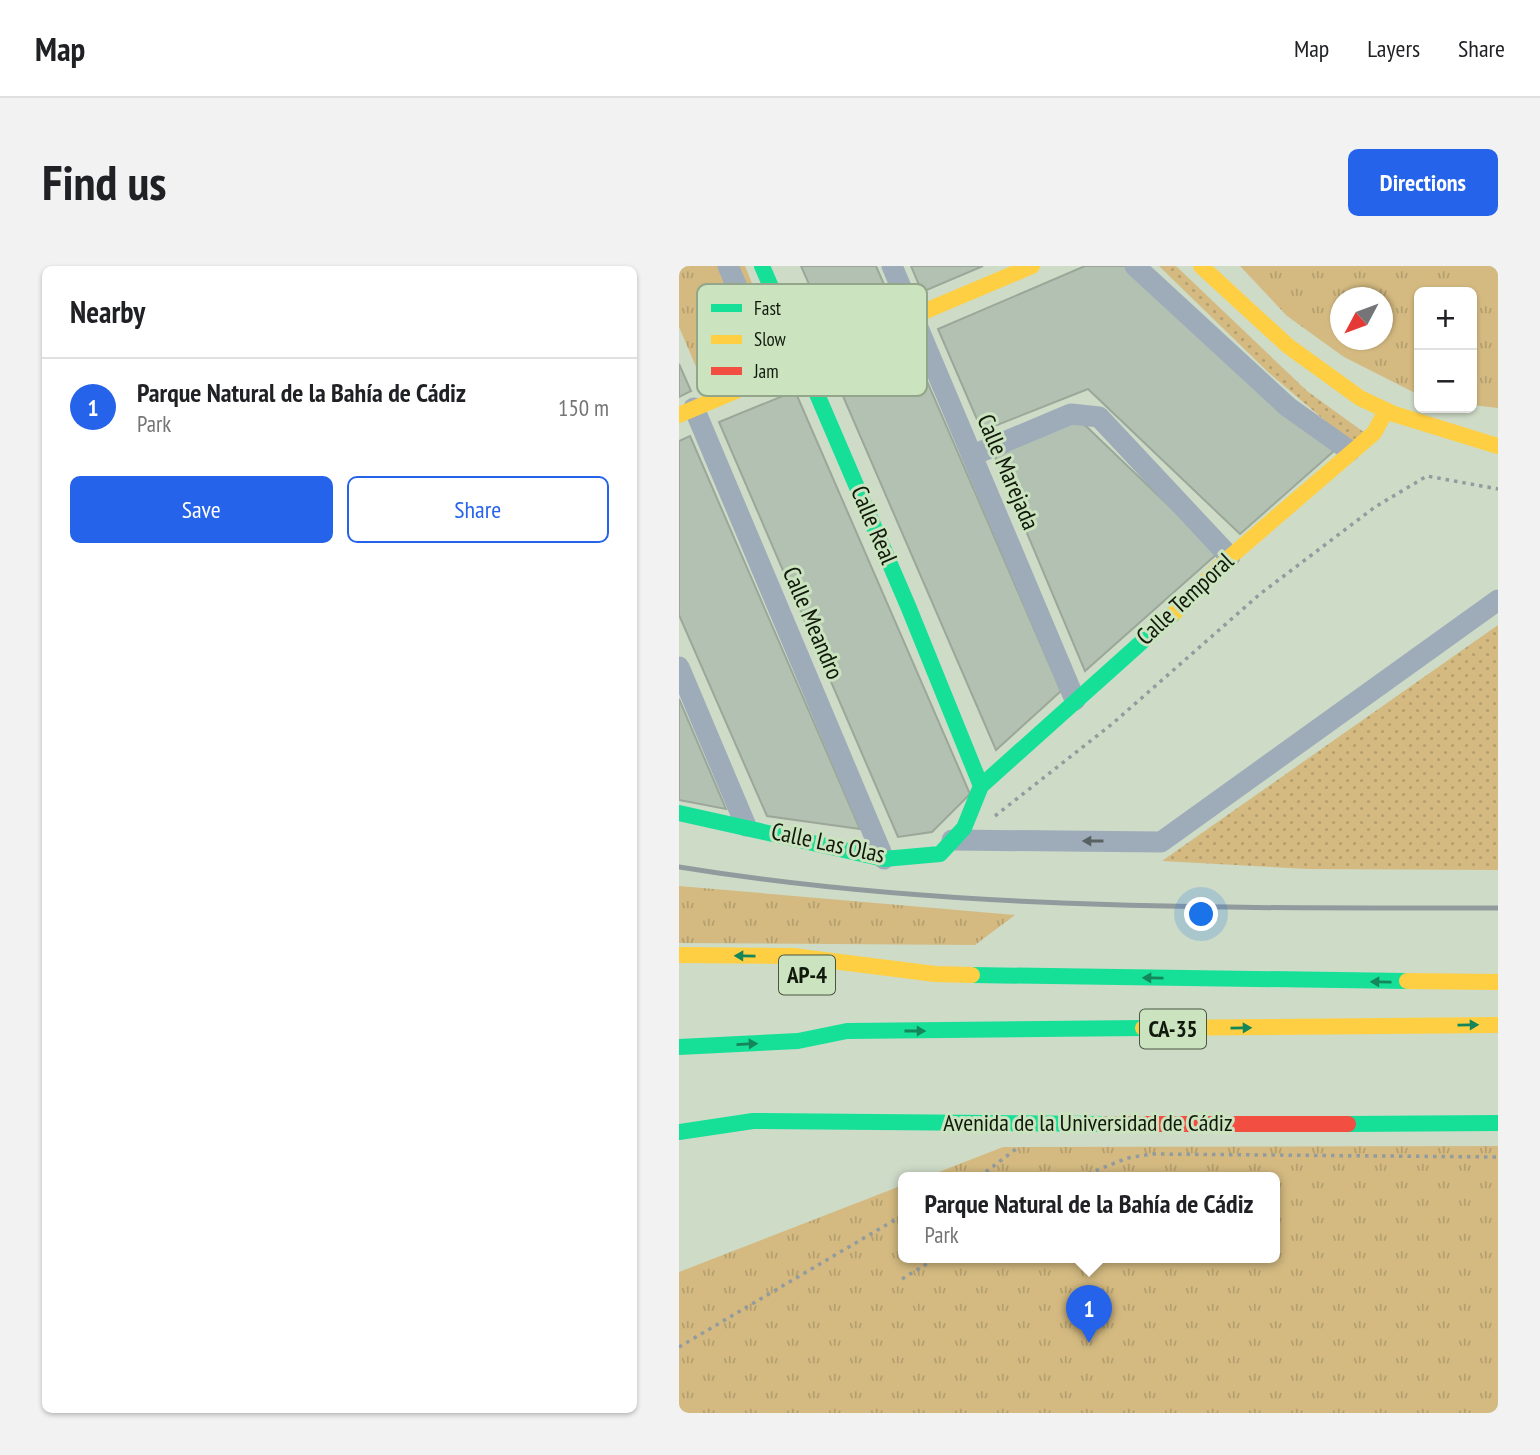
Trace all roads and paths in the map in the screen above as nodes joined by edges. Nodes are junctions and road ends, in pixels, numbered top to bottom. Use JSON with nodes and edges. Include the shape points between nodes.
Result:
{"nodes":[{"id":1,"x":728,"y":266,"type":"edge"},
{"id":2,"x":762,"y":266,"type":"edge"},
{"id":3,"x":892,"y":266,"type":"edge"},
{"id":4,"x":1032,"y":266,"type":"edge"},
{"id":5,"x":1135,"y":266,"type":"edge"},
{"id":6,"x":1201,"y":266,"type":"edge"},
{"id":7,"x":736,"y":284,"type":"edge"},
{"id":8,"x":770,"y":284,"type":"edge"},
{"id":9,"x":899,"y":284,"type":"edge"},
{"id":10,"x":927,"y":312,"type":"edge"},
{"id":11,"x":927,"y":350,"type":"edge"},
{"id":12,"x":722,"y":396,"type":"edge"},
{"id":13,"x":818,"y":396,"type":"edge"},
{"id":14,"x":687,"y":411,"type":"edge"},
{"id":15,"x":1385,"y":411,"type":"junction"},
{"id":16,"x":1485,"y":425,"type":"dead end"},
{"id":17,"x":1453,"y":430,"type":"junction"},
{"id":18,"x":1498,"y":446,"type":"edge"},
{"id":19,"x":1350,"y":451,"type":"junction"},
{"id":20,"x":973,"y":455,"type":"junction"},
{"id":21,"x":1498,"y":489,"type":"edge"},
{"id":22,"x":1230,"y":557,"type":"junction"},
{"id":23,"x":1498,"y":600,"type":"edge"},
{"id":24,"x":679,"y":667,"type":"edge"},
{"id":25,"x":1075,"y":700,"type":"junction"},
{"id":26,"x":981,"y":786,"type":"junction"},
{"id":27,"x":679,"y":813,"type":"edge"},
{"id":28,"x":746,"y":826,"type":"junction"},
{"id":29,"x":958,"y":834,"type":"junction"},
{"id":30,"x":884,"y":859,"type":"junction"},
{"id":31,"x":679,"y":955,"type":"edge"},
{"id":32,"x":935,"y":974,"type":"junction"},
{"id":33,"x":811,"y":975,"type":"dead end"},
{"id":34,"x":1498,"y":982,"type":"edge"},
{"id":35,"x":1498,"y":1024,"type":"edge"},
{"id":36,"x":772,"y":1026,"type":"dead end"},
{"id":37,"x":847,"y":1031,"type":"junction"},
{"id":38,"x":679,"y":1047,"type":"edge"},
{"id":39,"x":1498,"y":1123,"type":"edge"},
{"id":40,"x":679,"y":1132,"type":"edge"},
{"id":41,"x":1019,"y":1147,"type":"dead end"},
{"id":42,"x":1498,"y":1157,"type":"edge"},
{"id":43,"x":986,"y":1172,"type":"edge"},
{"id":44,"x":1092,"y":1172,"type":"edge"},
{"id":45,"x":898,"y":1219,"type":"edge"},
{"id":46,"x":928,"y":1263,"type":"edge"},
{"id":47,"x":902,"y":1279,"type":"dead end"},
{"id":48,"x":679,"y":1347,"type":"edge"}],
"edges":[{"from":1,"to":7,"type":"street"},
{"from":2,"to":8,"type":"main road","name":"Calle Real"},
{"from":3,"to":9,"type":"street","name":"Calle Marejada"},
{"from":4,"to":10,"type":"main road"},
{"from":5,"to":19,"type":"street","via":[[1288,407]]},
{"from":6,"to":15,"type":"main road","via":[[1321,374]]},
{"from":11,"to":20,"type":"street","name":"Calle Marejada"},
{"from":12,"to":14,"type":"main road"},
{"from":13,"to":26,"type":"main road","name":"Calle Real"},
{"from":14,"to":30,"type":"street","name":"Calle Meandro"},
{"from":15,"to":17,"type":"main road"},
{"from":15,"to":19,"type":"main road","name":"Calle Temporal","via":[[1374,433]]},
{"from":16,"to":17,"type":"main road"},
{"from":17,"to":18,"type":"main road","via":[[1480,444]]},
{"from":19,"to":22,"type":"main road","name":"Calle Temporal"},
{"from":20,"to":22,"type":"street","via":[[1071,414],[1099,417]]},
{"from":20,"to":25,"type":"street","name":"Calle Marejada"},
{"from":21,"to":29,"type":"path","via":[[1427,476],[1375,507],[1260,594],[1112,724],[999,815]]},
{"from":22,"to":25,"type":"main road","name":"Calle Temporal"},
{"from":23,"to":29,"type":"street","one_way":true,"via":[[1161,842]]},
{"from":24,"to":28,"type":"street"},
{"from":25,"to":26,"type":"main road","name":"Calle Temporal"},
{"from":26,"to":29,"type":"main road"},
{"from":27,"to":28,"type":"main road","name":"Calle Las Olas"},
{"from":28,"to":30,"type":"main road","name":"Calle Las Olas"},
{"from":29,"to":30,"type":"main road","name":"Calle Las Olas","via":[[940,854]]},
{"from":32,"to":31,"type":"main road","one_way":true,"via":[[793,956]]},
{"from":32,"to":33,"type":"main road","number":"AP-4"},
{"from":34,"to":32,"type":"main road","number":"CA-35","one_way":true},
{"from":37,"to":35,"type":"main road","number":"CA-35","one_way":true},
{"from":36,"to":37,"type":"main road","number":"AP-4"},
{"from":38,"to":37,"type":"main road","one_way":true,"via":[[798,1041]]},
{"from":39,"to":40,"type":"main road","name":"Avenida de la Universidad de Cádiz","via":[[753,1121]]},
{"from":41,"to":43,"type":"path"},
{"from":42,"to":44,"type":"path","via":[[1152,1154]]},
{"from":45,"to":48,"type":"path"},
{"from":46,"to":47,"type":"path"}]}
